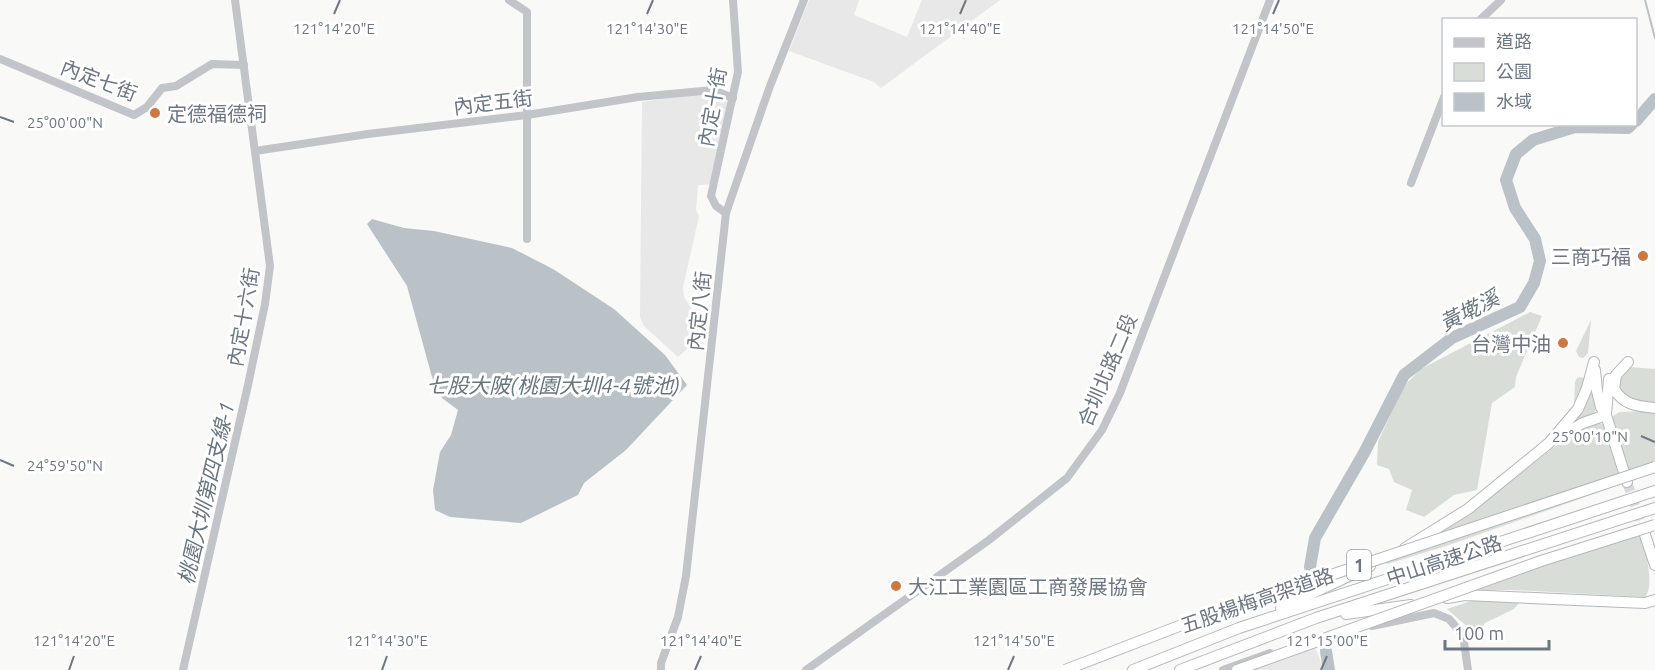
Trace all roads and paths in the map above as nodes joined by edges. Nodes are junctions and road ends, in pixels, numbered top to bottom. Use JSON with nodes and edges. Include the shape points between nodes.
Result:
{"nodes":[{"id":1,"x":235,"y":0,"type":"edge"},
{"id":2,"x":508,"y":0,"type":"edge"},
{"id":3,"x":733,"y":0,"type":"edge"},
{"id":4,"x":804,"y":0,"type":"edge"},
{"id":5,"x":1269,"y":0,"type":"edge"},
{"id":6,"x":1501,"y":0,"type":"edge"},
{"id":7,"x":1482,"y":18,"type":"edge"},
{"id":8,"x":0,"y":58,"type":"edge"},
{"id":9,"x":244,"y":65,"type":"junction"},
{"id":10,"x":733,"y":98,"type":"junction"},
{"id":11,"x":1442,"y":100,"type":"edge"},
{"id":12,"x":527,"y":115,"type":"junction"},
{"id":13,"x":255,"y":151,"type":"junction"},
{"id":14,"x":1411,"y":183,"type":"dead end"},
{"id":15,"x":726,"y":213,"type":"junction"},
{"id":16,"x":526,"y":240,"type":"dead end"},
{"id":17,"x":1655,"y":408,"type":"edge"},
{"id":18,"x":1606,"y":415,"type":"junction"},
{"id":19,"x":1549,"y":443,"type":"junction"},
{"id":20,"x":1655,"y":467,"type":"edge"},
{"id":21,"x":1627,"y":482,"type":"tunnel mouth"},
{"id":22,"x":1655,"y":491,"type":"edge"},
{"id":23,"x":1655,"y":508,"type":"edge"},
{"id":24,"x":1655,"y":525,"type":"edge"},
{"id":25,"x":1644,"y":532,"type":"tunnel mouth"},
{"id":26,"x":1655,"y":565,"type":"edge"},
{"id":27,"x":1655,"y":600,"type":"edge"},
{"id":28,"x":1316,"y":618,"type":"junction"},
{"id":29,"x":1239,"y":628,"type":"junction"},
{"id":30,"x":183,"y":670,"type":"edge"},
{"id":31,"x":661,"y":670,"type":"edge"},
{"id":32,"x":806,"y":670,"type":"edge"},
{"id":33,"x":1065,"y":670,"type":"edge"},
{"id":34,"x":1134,"y":670,"type":"edge"},
{"id":35,"x":1180,"y":670,"type":"edge"},
{"id":36,"x":1223,"y":670,"type":"edge"},
{"id":37,"x":1237,"y":670,"type":"edge"},
{"id":38,"x":1468,"y":670,"type":"edge"}],
"edges":[{"from":1,"to":9,"type":"street","name":"內定十六街"},
{"from":2,"to":12,"type":"street","via":[[527,12]]},
{"from":3,"to":10,"type":"street","name":"內定十街","via":[[738,72]]},
{"from":4,"to":15,"type":"street","name":"內定八街"},
{"from":5,"to":32,"type":"street","name":"合圳北路二段","via":[[1120,393],[1087,453],[1067,478],[1020,517]]},
{"from":6,"to":7,"type":"street"},
{"from":8,"to":9,"type":"street","name":"內定七街","via":[[134,115],[147,107],[162,88],[176,86],[212,64]]},
{"from":9,"to":13,"type":"street","name":"內定十六街"},
{"from":10,"to":12,"type":"street","name":"內定五街","via":[[713,90],[638,97]]},
{"from":10,"to":15,"type":"street","name":"內定十街","via":[[711,196]]},
{"from":11,"to":14,"type":"street"},
{"from":12,"to":13,"type":"street","name":"內定五街"},
{"from":12,"to":16,"type":"street"},
{"from":13,"to":30,"type":"street","name":"內定十六街","via":[[270,269],[248,385]]},
{"from":15,"to":31,"type":"street","name":"內定八街","via":[[686,576]]},
{"from":17,"to":18,"type":"highway","via":[[1620,399],[1614,388],[1616,375],[1628,362],[1610,373]]},
{"from":18,"to":19,"type":"highway"},
{"from":18,"to":19,"type":"highway","via":[[1597,392],[1594,362],[1578,409]]},
{"from":18,"to":21,"type":"highway"},
{"from":19,"to":29,"type":"highway","via":[[1467,509],[1392,555]]},
{"from":20,"to":33,"type":"highway","name":"五股楊梅高架道路","number":"1","bridge":true,"via":[[1187,623]]},
{"from":22,"to":29,"type":"highway","name":"中山高速公路","number":"1"},
{"from":23,"to":28,"type":"highway","name":"中山高速公路","number":"1"},
{"from":24,"to":37,"type":"highway","bridge":true,"via":[[1530,565]]},
{"from":25,"to":26,"type":"highway"},
{"from":27,"to":28,"type":"highway","via":[[1645,603],[1465,595]]},
{"from":28,"to":35,"type":"highway","name":"中山高速公路","number":"1"},
{"from":29,"to":34,"type":"highway","name":"中山高速公路","number":"1"},
{"from":36,"to":38,"type":"street","via":[[1255,657],[1434,613],[1449,619],[1463,635]]}]}
